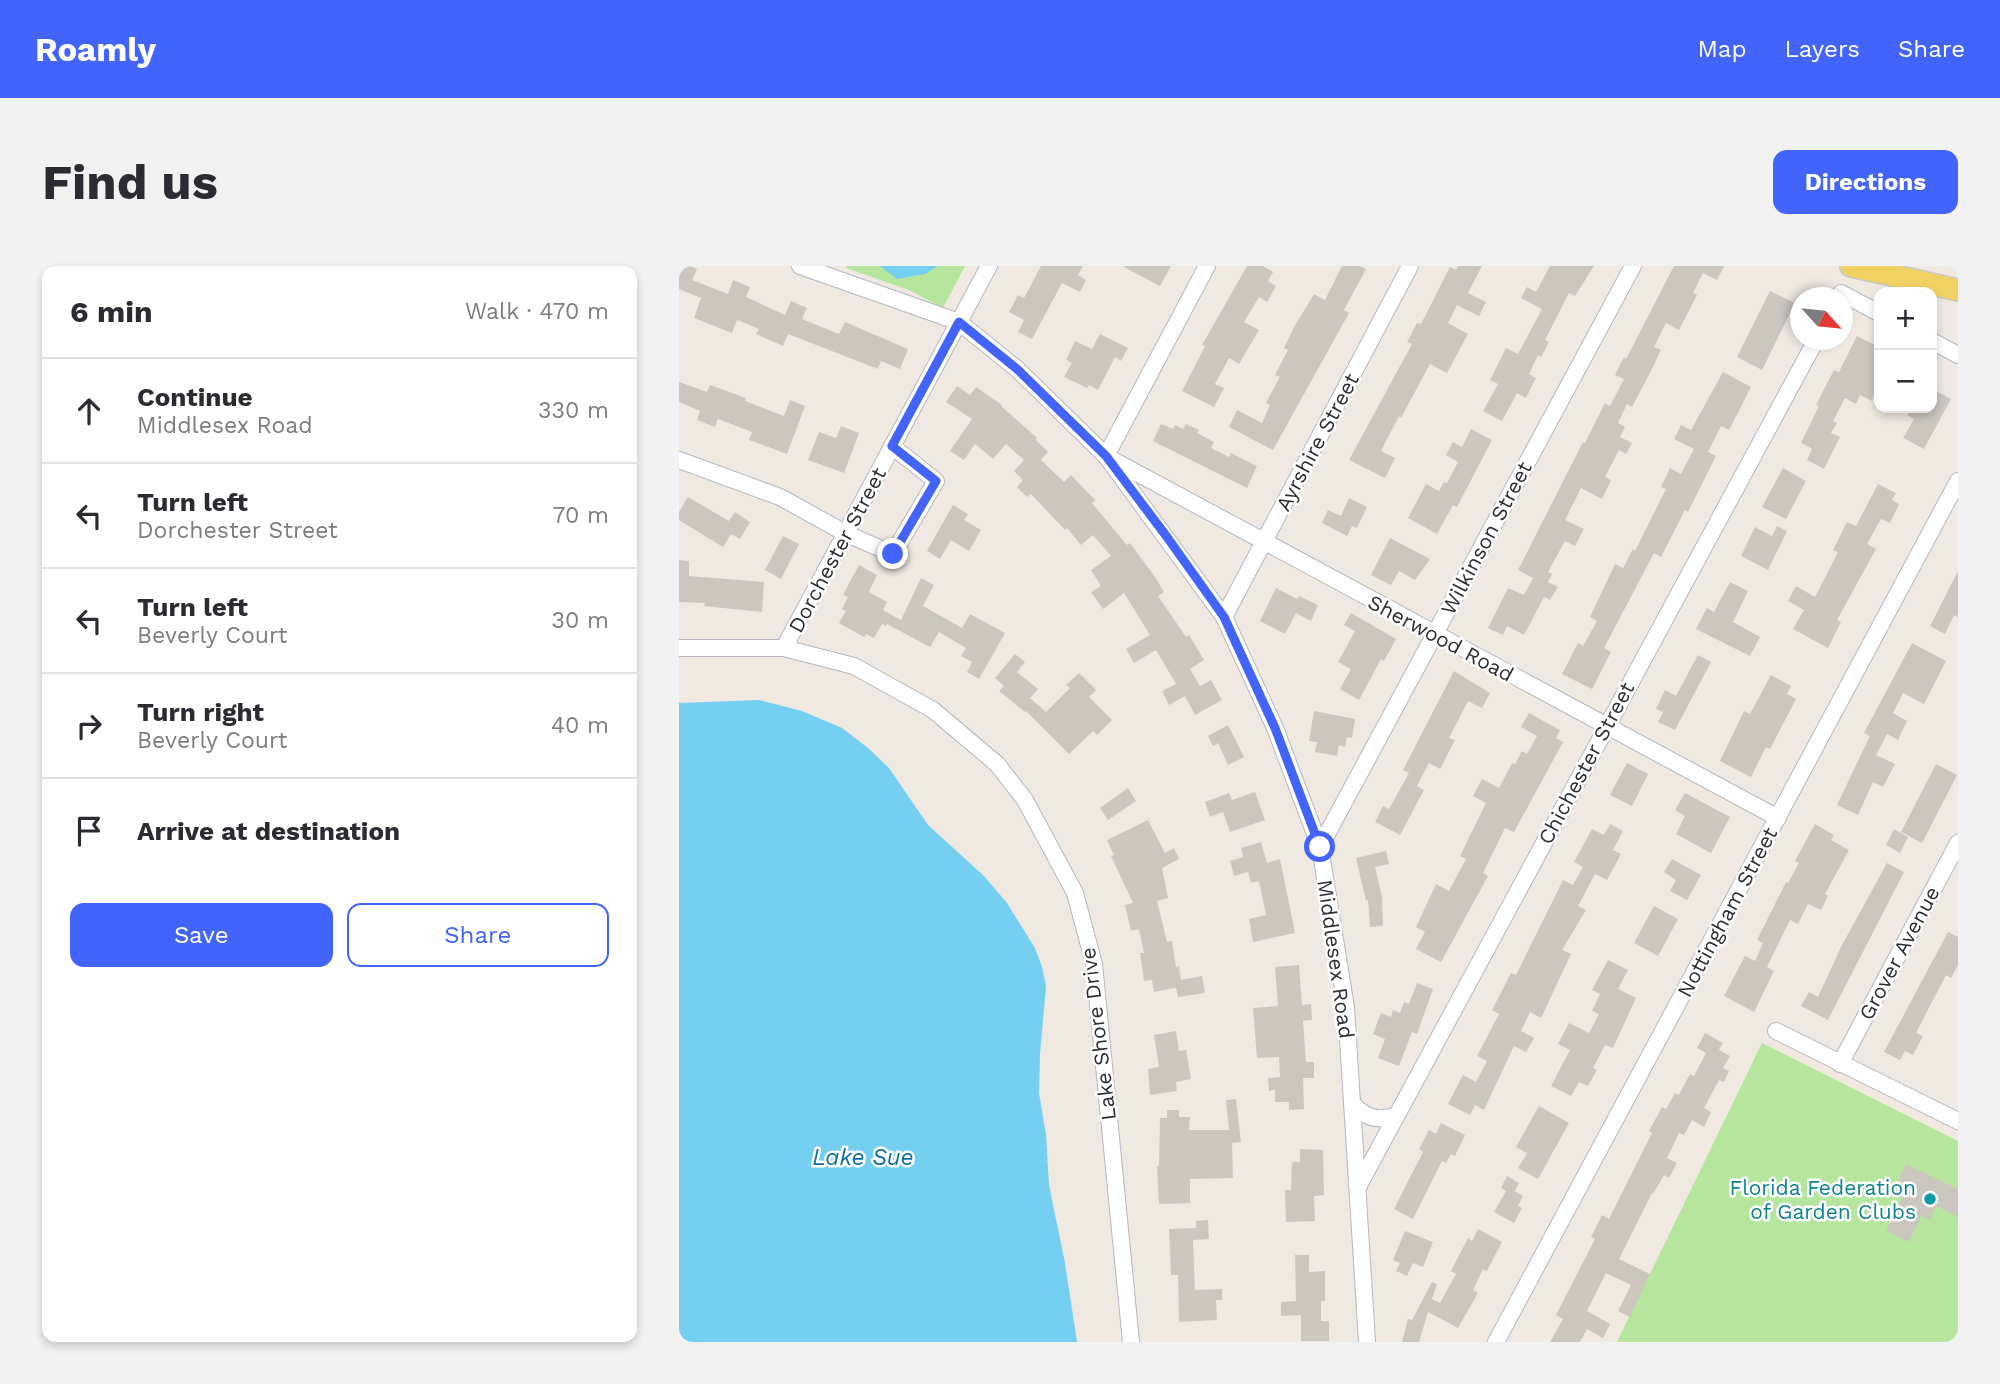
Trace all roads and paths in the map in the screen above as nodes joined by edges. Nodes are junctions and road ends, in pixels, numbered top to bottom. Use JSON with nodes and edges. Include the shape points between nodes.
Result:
{"nodes":[{"id":1,"x":800,"y":266,"type":"edge"},
{"id":2,"x":989,"y":266,"type":"edge"},
{"id":3,"x":1207,"y":266,"type":"edge"},
{"id":4,"x":1410,"y":266,"type":"edge"},
{"id":5,"x":1633,"y":266,"type":"edge"},
{"id":6,"x":1854,"y":266,"type":"edge"},
{"id":7,"x":1844,"y":287,"type":"edge"},
{"id":8,"x":1958,"y":290,"type":"edge"},
{"id":9,"x":1853,"y":301,"type":"edge"},
{"id":10,"x":1874,"y":311,"type":"edge"},
{"id":11,"x":959,"y":322,"type":"junction"},
{"id":12,"x":1937,"y":344,"type":"edge"},
{"id":13,"x":1811,"y":350,"type":"edge"},
{"id":14,"x":1958,"y":355,"type":"edge"},
{"id":15,"x":892,"y":446,"type":"junction"},
{"id":16,"x":1106,"y":456,"type":"junction"},
{"id":17,"x":679,"y":460,"type":"edge"},
{"id":18,"x":1958,"y":481,"type":"edge"},
{"id":19,"x":847,"y":534,"type":"junction"},
{"id":20,"x":1263,"y":542,"type":"junction"},
{"id":21,"x":1224,"y":617,"type":"junction"},
{"id":22,"x":1434,"y":634,"type":"junction"},
{"id":23,"x":679,"y":648,"type":"edge"},
{"id":24,"x":784,"y":648,"type":"junction"},
{"id":25,"x":1606,"y":726,"type":"junction"},
{"id":26,"x":1778,"y":818,"type":"junction"},
{"id":27,"x":1958,"y":843,"type":"edge"},
{"id":28,"x":1320,"y":847,"type":"junction"},
{"id":29,"x":1776,"y":1031,"type":"dead end"},
{"id":30,"x":1840,"y":1063,"type":"junction"},
{"id":31,"x":1352,"y":1103,"type":"junction"},
{"id":32,"x":1396,"y":1116,"type":"junction"},
{"id":33,"x":1958,"y":1121,"type":"edge"},
{"id":34,"x":1358,"y":1187,"type":"junction"},
{"id":35,"x":1131,"y":1342,"type":"edge"},
{"id":36,"x":1367,"y":1342,"type":"edge"},
{"id":37,"x":1496,"y":1342,"type":"edge"}],
"edges":[{"from":1,"to":11,"type":"street","name":"Middlesex Road"},
{"from":2,"to":11,"type":"street","name":"Dorchester Street"},
{"from":3,"to":16,"type":"street"},
{"from":4,"to":20,"type":"street","name":"Ayrshire Street"},
{"from":5,"to":22,"type":"street","name":"Wilkinson Street"},
{"from":6,"to":7,"type":"street"},
{"from":6,"to":8,"type":"main road"},
{"from":9,"to":10,"type":"street"},
{"from":11,"to":15,"type":"street","name":"Dorchester Street"},
{"from":11,"to":16,"type":"street","name":"Middlesex Road","via":[[1017,369]]},
{"from":12,"to":14,"type":"street"},
{"from":13,"to":25,"type":"street","name":"Chichester Street"},
{"from":15,"to":19,"type":"street","name":"Dorchester Street"},
{"from":15,"to":19,"type":"street","via":[[936,481],[893,554]]},
{"from":16,"to":20,"type":"street","name":"Sherwood Road"},
{"from":16,"to":21,"type":"street","name":"Middlesex Road"},
{"from":17,"to":19,"type":"street","via":[[780,497]]},
{"from":18,"to":26,"type":"street","name":"Nottingham Street"},
{"from":19,"to":24,"type":"street","name":"Dorchester Street"},
{"from":20,"to":21,"type":"street","name":"Ayrshire Street"},
{"from":20,"to":22,"type":"street","name":"Sherwood Road"},
{"from":21,"to":28,"type":"street","name":"Middlesex Road","via":[[1275,728]]},
{"from":22,"to":25,"type":"street","name":"Sherwood Road"},
{"from":22,"to":28,"type":"street","name":"Wilkinson Street"},
{"from":23,"to":24,"type":"street","name":"Lake Shore Drive"},
{"from":24,"to":35,"type":"street","name":"Lake Shore Drive","via":[[854,666],[933,710],[997,764],[1025,800],[1075,893],[1094,964]]},
{"from":25,"to":26,"type":"street","name":"Sherwood Road"},
{"from":25,"to":32,"type":"street","name":"Chichester Street"},
{"from":26,"to":37,"type":"street","name":"Nottingham Street"},
{"from":27,"to":30,"type":"street","name":"Grover Avenue"},
{"from":28,"to":31,"type":"street","name":"Middlesex Road","via":[[1346,1007]]},
{"from":29,"to":30,"type":"street"},
{"from":30,"to":33,"type":"street"},
{"from":31,"to":32,"type":"street","via":[[1361,1114],[1374,1119]]},
{"from":31,"to":34,"type":"street","name":"Middlesex Road"},
{"from":32,"to":34,"type":"street","name":"Chichester Street"},
{"from":34,"to":36,"type":"street","name":"Middlesex Road"}]}
